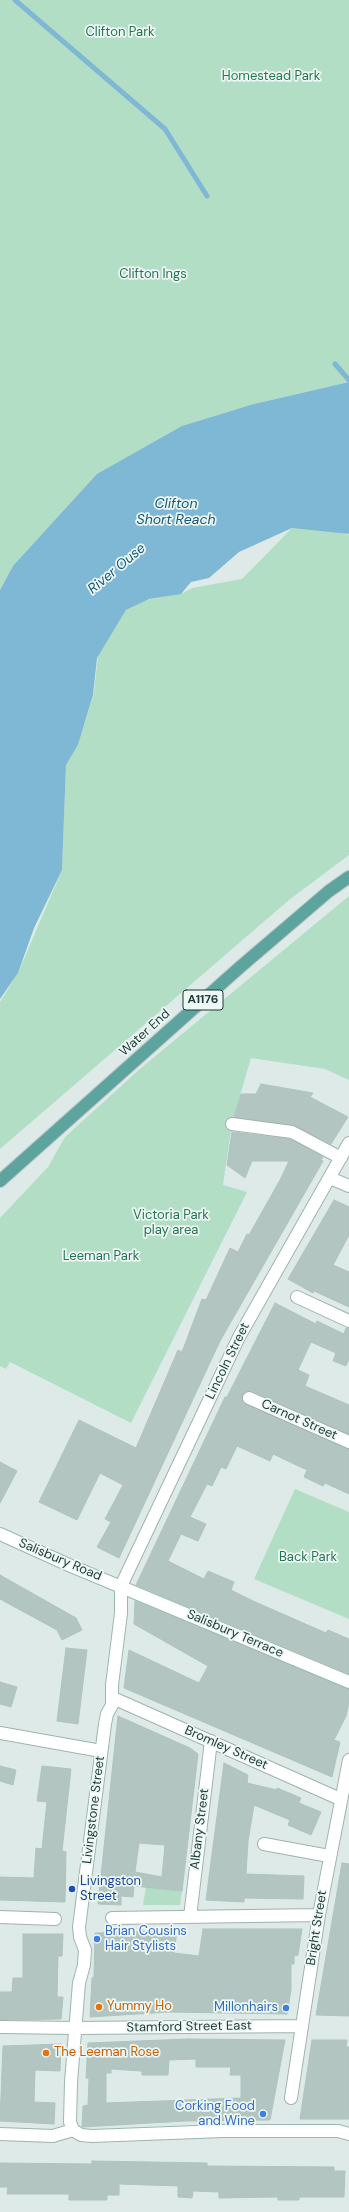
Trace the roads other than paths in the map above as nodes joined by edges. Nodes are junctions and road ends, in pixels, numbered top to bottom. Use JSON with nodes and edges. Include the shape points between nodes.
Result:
{"nodes":[{"id":1,"x":349,"y":877,"type":"edge"},
{"id":2,"x":232,"y":1124,"type":"dead end"},
{"id":3,"x":349,"y":1143,"type":"edge"},
{"id":4,"x":341,"y":1158,"type":"junction"},
{"id":5,"x":330,"y":1178,"type":"junction"},
{"id":6,"x":0,"y":1181,"type":"edge"},
{"id":7,"x":349,"y":1186,"type":"edge"},
{"id":8,"x":297,"y":1298,"type":"dead end"},
{"id":9,"x":349,"y":1321,"type":"edge"},
{"id":10,"x":249,"y":1398,"type":"dead end"},
{"id":11,"x":349,"y":1442,"type":"edge"},
{"id":12,"x":0,"y":1534,"type":"edge"},
{"id":13,"x":121,"y":1586,"type":"junction"},
{"id":14,"x":349,"y":1682,"type":"edge"},
{"id":15,"x":112,"y":1698,"type":"junction"},
{"id":16,"x":0,"y":1733,"type":"edge"},
{"id":17,"x":211,"y":1741,"type":"junction"},
{"id":18,"x":101,"y":1751,"type":"junction"},
{"id":19,"x":349,"y":1760,"type":"edge"},
{"id":20,"x":340,"y":1799,"type":"junction"},
{"id":21,"x":264,"y":1844,"type":"dead end"},
{"id":22,"x":329,"y":1856,"type":"junction"},
{"id":23,"x":318,"y":1915,"type":"junction"},
{"id":24,"x":0,"y":1917,"type":"edge"},
{"id":25,"x":190,"y":1917,"type":"junction"},
{"id":26,"x":112,"y":1918,"type":"dead end"},
{"id":27,"x":55,"y":1919,"type":"dead end"},
{"id":28,"x":301,"y":2026,"type":"junction"},
{"id":29,"x":0,"y":2027,"type":"edge"},
{"id":30,"x":76,"y":2028,"type":"junction"},
{"id":31,"x":291,"y":2098,"type":"dead end"},
{"id":32,"x":73,"y":2130,"type":"junction"},
{"id":33,"x":0,"y":2134,"type":"edge"},
{"id":34,"x":349,"y":2134,"type":"edge"}],
"edges":[{"from":1,"to":6,"type":"main road","name":"Water End","number":"A1176","via":[[239,968]]},
{"from":2,"to":4,"type":"street","via":[[292,1132]]},
{"from":3,"to":4,"type":"street","name":"Lincoln Street"},
{"from":4,"to":5,"type":"street","name":"Lincoln Street"},
{"from":5,"to":7,"type":"street"},
{"from":5,"to":13,"type":"street","name":"Lincoln Street","via":[[239,1336]]},
{"from":8,"to":9,"type":"street"},
{"from":10,"to":11,"type":"street","name":"Carnot Street"},
{"from":12,"to":13,"type":"street","name":"Salisbury Road"},
{"from":13,"to":14,"type":"street","name":"Salisbury Terrace"},
{"from":13,"to":15,"type":"street","name":"Livingstone Street","via":[[121,1613]]},
{"from":15,"to":17,"type":"street","name":"Bromley Street"},
{"from":15,"to":18,"type":"street","name":"Livingstone Street","via":[[112,1705],[106,1714]]},
{"from":16,"to":18,"type":"street"},
{"from":17,"to":20,"type":"street","name":"Bromley Street"},
{"from":17,"to":25,"type":"street","name":"Albany Street"},
{"from":18,"to":30,"type":"street","name":"Livingstone Street","via":[[79,1927],[85,1950],[79,1983]]},
{"from":19,"to":20,"type":"street","name":"Bright Street"},
{"from":20,"to":22,"type":"street","name":"Bright Street"},
{"from":21,"to":22,"type":"street"},
{"from":22,"to":23,"type":"street","name":"Bright Street"},
{"from":23,"to":25,"type":"street"},
{"from":23,"to":28,"type":"street","name":"Bright Street"},
{"from":24,"to":27,"type":"street"},
{"from":25,"to":26,"type":"street"},
{"from":28,"to":30,"type":"street","name":"Stamford Street East"},
{"from":28,"to":31,"type":"street","name":"Bright Street"},
{"from":29,"to":30,"type":"street","name":"Stamford Street East"},
{"from":30,"to":32,"type":"street","name":"Livingstone Street","via":[[70,2095],[70,2122]]},
{"from":32,"to":33,"type":"street","via":[[53,2136]]},
{"from":32,"to":34,"type":"street","via":[[82,2135],[92,2136],[223,2131],[338,2131]]}]}
